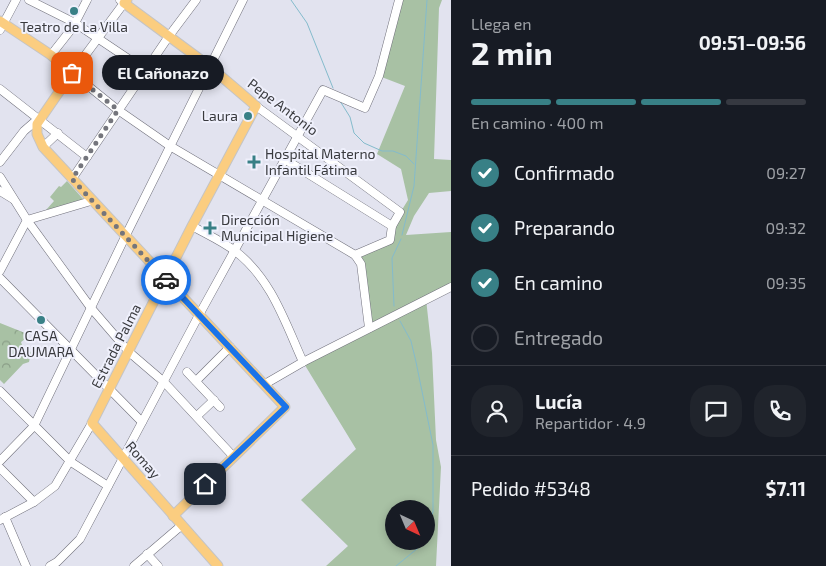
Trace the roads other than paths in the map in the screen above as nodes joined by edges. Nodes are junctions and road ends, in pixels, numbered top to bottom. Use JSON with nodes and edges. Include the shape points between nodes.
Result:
{"nodes":[{"id":1,"x":16,"y":0,"type":"edge"},
{"id":2,"x":29,"y":0,"type":"edge"},
{"id":3,"x":88,"y":0,"type":"edge"},
{"id":4,"x":196,"y":0,"type":"edge"},
{"id":5,"x":243,"y":0,"type":"edge"},
{"id":6,"x":400,"y":0,"type":"edge"},
{"id":7,"x":124,"y":1,"type":"edge"},
{"id":8,"x":75,"y":23,"type":"junction"},
{"id":9,"x":1,"y":25,"type":"edge"},
{"id":10,"x":168,"y":36,"type":"junction"},
{"id":11,"x":98,"y":38,"type":"junction"},
{"id":12,"x":50,"y":56,"type":"junction"},
{"id":13,"x":209,"y":66,"type":"junction"},
{"id":14,"x":145,"y":70,"type":"junction"},
{"id":15,"x":72,"y":73,"type":"junction"},
{"id":16,"x":0,"y":89,"type":"edge"},
{"id":17,"x":256,"y":106,"type":"junction"},
{"id":18,"x":118,"y":110,"type":"junction"},
{"id":19,"x":39,"y":118,"type":"junction"},
{"id":20,"x":24,"y":131,"type":"junction"},
{"id":21,"x":58,"y":133,"type":"junction"},
{"id":22,"x":298,"y":136,"type":"junction"},
{"id":23,"x":41,"y":144,"type":"junction"},
{"id":24,"x":170,"y":146,"type":"junction"},
{"id":25,"x":88,"y":156,"type":"junction"},
{"id":26,"x":286,"y":160,"type":"junction"},
{"id":27,"x":0,"y":162,"type":"edge"},
{"id":28,"x":220,"y":174,"type":"junction"},
{"id":29,"x":0,"y":177,"type":"edge"},
{"id":30,"x":72,"y":179,"type":"junction"},
{"id":31,"x":0,"y":191,"type":"edge"},
{"id":32,"x":15,"y":200,"type":"junction"},
{"id":33,"x":264,"y":200,"type":"junction"},
{"id":34,"x":91,"y":201,"type":"junction"},
{"id":35,"x":28,"y":220,"type":"junction"},
{"id":36,"x":192,"y":226,"type":"junction"},
{"id":37,"x":392,"y":226,"type":"junction"},
{"id":38,"x":125,"y":237,"type":"junction"},
{"id":39,"x":235,"y":251,"type":"junction"},
{"id":40,"x":355,"y":255,"type":"junction"},
{"id":41,"x":0,"y":271,"type":"edge"},
{"id":42,"x":0,"y":278,"type":"edge"},
{"id":43,"x":165,"y":279,"type":"junction"},
{"id":44,"x":451,"y":288,"type":"edge"},
{"id":45,"x":91,"y":308,"type":"junction"},
{"id":46,"x":199,"y":314,"type":"junction"},
{"id":47,"x":369,"y":328,"type":"junction"},
{"id":48,"x":230,"y":347,"type":"junction"},
{"id":49,"x":71,"y":352,"type":"junction"},
{"id":50,"x":129,"y":352,"type":"junction"},
{"id":51,"x":303,"y":362,"type":"junction"},
{"id":52,"x":187,"y":372,"type":"dead end"},
{"id":53,"x":196,"y":381,"type":"junction"},
{"id":54,"x":164,"y":382,"type":"junction"},
{"id":55,"x":265,"y":384,"type":"junction"},
{"id":56,"x":110,"y":389,"type":"junction"},
{"id":57,"x":0,"y":391,"type":"edge"},
{"id":58,"x":214,"y":400,"type":"junction"},
{"id":59,"x":220,"y":407,"type":"dead end"},
{"id":60,"x":197,"y":416,"type":"junction"},
{"id":61,"x":142,"y":422,"type":"junction"},
{"id":62,"x":92,"y":423,"type":"junction"},
{"id":63,"x":34,"y":426,"type":"junction"},
{"id":64,"x":233,"y":456,"type":"junction"},
{"id":65,"x":122,"y":458,"type":"junction"},
{"id":66,"x":0,"y":461,"type":"edge"},
{"id":67,"x":71,"y":462,"type":"junction"},
{"id":68,"x":0,"y":468,"type":"edge"},
{"id":69,"x":108,"y":486,"type":"junction"},
{"id":70,"x":34,"y":502,"type":"junction"},
{"id":71,"x":174,"y":516,"type":"junction"},
{"id":72,"x":3,"y":519,"type":"edge"},
{"id":73,"x":182,"y":525,"type":"junction"},
{"id":74,"x":148,"y":554,"type":"junction"},
{"id":75,"x":26,"y":566,"type":"edge"},
{"id":76,"x":50,"y":566,"type":"edge"},
{"id":77,"x":134,"y":566,"type":"edge"},
{"id":78,"x":158,"y":566,"type":"edge"},
{"id":79,"x":218,"y":566,"type":"edge"}],
"edges":[{"from":1,"to":9,"type":"street"},
{"from":2,"to":8,"type":"street"},
{"from":3,"to":8,"type":"street"},
{"from":4,"to":10,"type":"street"},
{"from":5,"to":13,"type":"street"},
{"from":6,"to":22,"type":"street","via":[[379,76],[365,108],[323,90]]},
{"from":7,"to":10,"type":"main road","name":"Pepe Antonio"},
{"from":7,"to":11,"type":"street"},
{"from":8,"to":11,"type":"street"},
{"from":8,"to":12,"type":"street"},
{"from":9,"to":12,"type":"main road"},
{"from":10,"to":13,"type":"main road","name":"Pepe Antonio"},
{"from":10,"to":14,"type":"street"},
{"from":11,"to":14,"type":"street"},
{"from":11,"to":15,"type":"street"},
{"from":12,"to":15,"type":"main road"},
{"from":13,"to":17,"type":"main road","name":"Pepe Antonio"},
{"from":13,"to":24,"type":"street"},
{"from":14,"to":18,"type":"street"},
{"from":15,"to":18,"type":"street"},
{"from":15,"to":19,"type":"main road"},
{"from":16,"to":19,"type":"street"},
{"from":17,"to":22,"type":"street","name":"Pepe Antonio"},
{"from":17,"to":28,"type":"main road","name":"Estrada Palma"},
{"from":18,"to":24,"type":"street"},
{"from":18,"to":25,"type":"street"},
{"from":19,"to":20,"type":"street"},
{"from":19,"to":21,"type":"street"},
{"from":19,"to":23,"type":"main road","via":[[36,129]]},
{"from":20,"to":23,"type":"street","via":[[31,132]]},
{"from":20,"to":27,"type":"street"},
{"from":21,"to":23,"type":"street"},
{"from":21,"to":25,"type":"street"},
{"from":22,"to":26,"type":"street"},
{"from":22,"to":37,"type":"street","name":"Pepe Antonio","via":[[400,212]]},
{"from":23,"to":30,"type":"main road"},
{"from":24,"to":28,"type":"street"},
{"from":24,"to":38,"type":"street"},
{"from":25,"to":30,"type":"street"},
{"from":26,"to":33,"type":"street"},
{"from":26,"to":37,"type":"street"},
{"from":28,"to":33,"type":"street"},
{"from":28,"to":36,"type":"main road","name":"Estrada Palma"},
{"from":29,"to":32,"type":"street"},
{"from":30,"to":34,"type":"main road"},
{"from":31,"to":32,"type":"street"},
{"from":32,"to":35,"type":"street"},
{"from":33,"to":39,"type":"street"},
{"from":33,"to":40,"type":"street"},
{"from":34,"to":35,"type":"street"},
{"from":34,"to":38,"type":"main road"},
{"from":35,"to":41,"type":"street"},
{"from":35,"to":45,"type":"street"},
{"from":36,"to":39,"type":"street"},
{"from":36,"to":43,"type":"main road","name":"Estrada Palma"},
{"from":37,"to":40,"type":"street","via":[[390,240]]},
{"from":38,"to":43,"type":"main road"},
{"from":38,"to":45,"type":"street"},
{"from":39,"to":46,"type":"street"},
{"from":39,"to":51,"type":"street","via":[[263,278],[271,291]]},
{"from":40,"to":47,"type":"street","via":[[361,264]]},
{"from":42,"to":49,"type":"street"},
{"from":43,"to":46,"type":"main road"},
{"from":43,"to":50,"type":"main road","name":"Estrada Palma"},
{"from":44,"to":47,"type":"street"},
{"from":45,"to":49,"type":"street"},
{"from":45,"to":50,"type":"street"},
{"from":46,"to":48,"type":"main road"},
{"from":46,"to":54,"type":"street"},
{"from":47,"to":51,"type":"street"},
{"from":48,"to":53,"type":"street"},
{"from":48,"to":55,"type":"main road"},
{"from":49,"to":56,"type":"street"},
{"from":49,"to":63,"type":"street"},
{"from":50,"to":54,"type":"street"},
{"from":50,"to":56,"type":"main road","name":"Estrada Palma"},
{"from":51,"to":55,"type":"street"},
{"from":52,"to":53,"type":"street"},
{"from":53,"to":58,"type":"street"},
{"from":54,"to":60,"type":"street"},
{"from":54,"to":61,"type":"street"},
{"from":55,"to":64,"type":"main road","via":[[286,407]]},
{"from":56,"to":61,"type":"street"},
{"from":56,"to":62,"type":"main road","name":"Estrada Palma"},
{"from":57,"to":63,"type":"street"},
{"from":58,"to":59,"type":"street"},
{"from":58,"to":60,"type":"street"},
{"from":60,"to":64,"type":"street"},
{"from":61,"to":65,"type":"street"},
{"from":62,"to":65,"type":"main road","name":"Romay"},
{"from":62,"to":67,"type":"street","name":"Estrada Palma"},
{"from":63,"to":66,"type":"street"},
{"from":63,"to":67,"type":"street"},
{"from":64,"to":71,"type":"main road"},
{"from":65,"to":69,"type":"street"},
{"from":65,"to":71,"type":"main road","name":"Romay"},
{"from":67,"to":69,"type":"street"},
{"from":67,"to":70,"type":"street","name":"Estrada Palma","via":[[55,486]]},
{"from":68,"to":70,"type":"street"},
{"from":69,"to":76,"type":"street","via":[[80,539]]},
{"from":70,"to":72,"type":"street","name":"Estrada Palma"},
{"from":71,"to":73,"type":"main road","name":"Romay"},
{"from":72,"to":75,"type":"street"},
{"from":73,"to":74,"type":"street"},
{"from":73,"to":79,"type":"main road","name":"Romay"},
{"from":74,"to":77,"type":"street"},
{"from":74,"to":78,"type":"street"}]}
